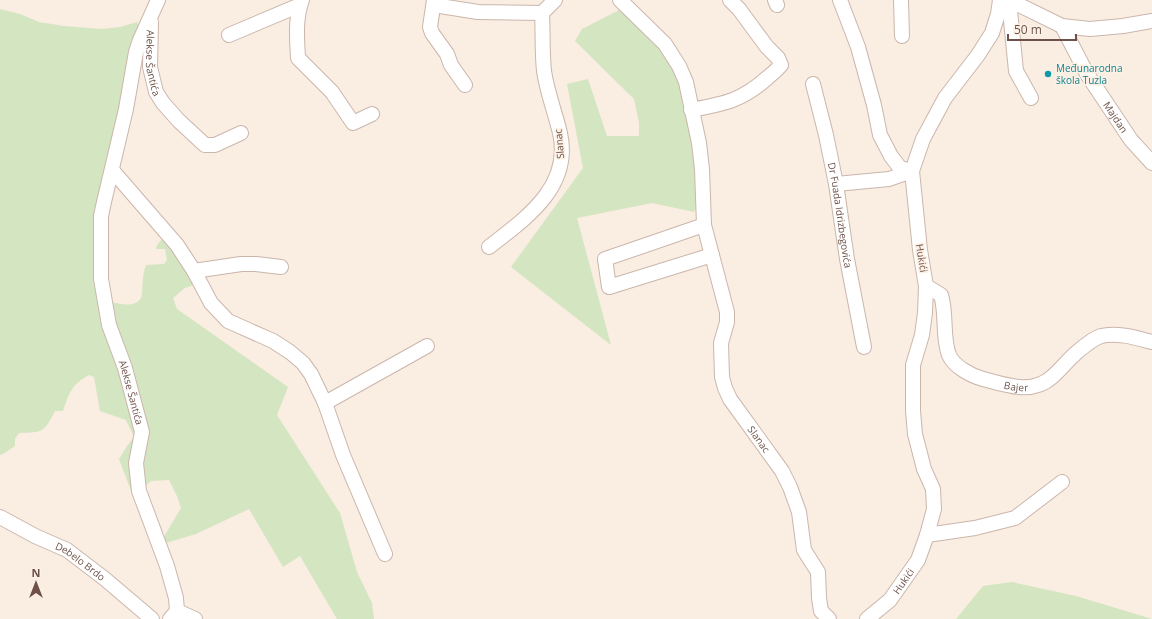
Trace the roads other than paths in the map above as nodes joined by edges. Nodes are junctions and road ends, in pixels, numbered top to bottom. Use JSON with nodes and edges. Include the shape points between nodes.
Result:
{"nodes":[{"id":1,"x":158,"y":0,"type":"edge"},
{"id":2,"x":555,"y":0,"type":"edge"},
{"id":3,"x":620,"y":0,"type":"edge"},
{"id":4,"x":730,"y":0,"type":"edge"},
{"id":5,"x":840,"y":0,"type":"edge"},
{"id":6,"x":901,"y":0,"type":"edge"},
{"id":7,"x":1000,"y":0,"type":"edge"},
{"id":8,"x":1009,"y":0,"type":"edge"},
{"id":9,"x":301,"y":3,"type":"edge"},
{"id":10,"x":434,"y":3,"type":"edge"},
{"id":11,"x":478,"y":6,"type":"edge"},
{"id":12,"x":542,"y":13,"type":"junction"},
{"id":13,"x":151,"y":18,"type":"junction"},
{"id":14,"x":1152,"y":21,"type":"edge"},
{"id":15,"x":1062,"y":26,"type":"junction"},
{"id":16,"x":230,"y":35,"type":"dead end"},
{"id":17,"x":902,"y":36,"type":"dead end"},
{"id":18,"x":813,"y":84,"type":"dead end"},
{"id":19,"x":465,"y":85,"type":"dead end"},
{"id":20,"x":1031,"y":98,"type":"dead end"},
{"id":21,"x":691,"y":110,"type":"junction"},
{"id":22,"x":372,"y":114,"type":"dead end"},
{"id":23,"x":241,"y":133,"type":"dead end"},
{"id":24,"x":1152,"y":163,"type":"edge"},
{"id":25,"x":112,"y":170,"type":"junction"},
{"id":26,"x":912,"y":171,"type":"junction"},
{"id":27,"x":836,"y":184,"type":"junction"},
{"id":28,"x":704,"y":225,"type":"junction"},
{"id":29,"x":489,"y":247,"type":"dead end"},
{"id":30,"x":712,"y":255,"type":"junction"},
{"id":31,"x":281,"y":267,"type":"dead end"},
{"id":32,"x":194,"y":271,"type":"junction"},
{"id":33,"x":926,"y":286,"type":"junction"},
{"id":34,"x":1152,"y":342,"type":"edge"},
{"id":35,"x":427,"y":346,"type":"dead end"},
{"id":36,"x":864,"y":347,"type":"dead end"},
{"id":37,"x":326,"y":403,"type":"junction"},
{"id":38,"x":1062,"y":482,"type":"dead end"},
{"id":39,"x":0,"y":517,"type":"edge"},
{"id":40,"x":927,"y":535,"type":"junction"},
{"id":41,"x":386,"y":554,"type":"dead end"},
{"id":42,"x":173,"y":615,"type":"edge"},
{"id":43,"x":152,"y":619,"type":"edge"},
{"id":44,"x":195,"y":619,"type":"edge"},
{"id":45,"x":828,"y":619,"type":"edge"},
{"id":46,"x":867,"y":619,"type":"edge"}],
"edges":[{"from":1,"to":13,"type":"street","name":"Alekse Šantića"},
{"from":2,"to":12,"type":"street"},
{"from":3,"to":21,"type":"street","name":"Slanac","via":[[673,55],[686,82]]},
{"from":4,"to":21,"type":"street","via":[[781,64],[744,96],[719,105]]},
{"from":5,"to":26,"type":"street","via":[[858,46],[880,135],[900,168]]},
{"from":6,"to":17,"type":"street"},
{"from":7,"to":26,"type":"street","name":"Hukići","via":[[992,33],[945,98],[923,139]]},
{"from":8,"to":15,"type":"street"},
{"from":8,"to":20,"type":"street","via":[[1016,71]]},
{"from":9,"to":16,"type":"street"},
{"from":9,"to":22,"type":"street","via":[[297,20],[298,58],[332,92],[353,123]]},
{"from":10,"to":11,"type":"street"},
{"from":10,"to":19,"type":"street","via":[[430,27],[432,33]]},
{"from":11,"to":12,"type":"street"},
{"from":12,"to":29,"type":"street","name":"Slanac","via":[[544,72],[560,135],[562,160],[555,182],[537,208]]},
{"from":13,"to":23,"type":"street","name":"Alekse Šantića","via":[[150,67],[156,92],[163,103],[205,145],[215,145]]},
{"from":13,"to":25,"type":"street","name":"Alekse Šantića","via":[[136,52]]},
{"from":14,"to":15,"type":"street","via":[[1090,29]]},
{"from":15,"to":24,"type":"street","name":"Majdan","via":[[1087,74],[1131,140]]},
{"from":18,"to":27,"type":"street","name":"Dr Fuada Idrizbegovića"},
{"from":21,"to":28,"type":"street","name":"Slanac","via":[[701,163]]},
{"from":25,"to":32,"type":"street","via":[[177,245]]},
{"from":25,"to":42,"type":"street","name":"Alekse Šantića","via":[[101,216],[101,279],[109,326],[125,368],[142,432],[136,463],[139,491],[176,598]]},
{"from":26,"to":27,"type":"street","via":[[889,179]]},
{"from":26,"to":33,"type":"street","name":"Hukići"},
{"from":27,"to":36,"type":"street","name":"Dr Fuada Idrizbegovića"},
{"from":28,"to":30,"type":"street","name":"Slanac"},
{"from":28,"to":30,"type":"street","via":[[605,259],[609,287]]},
{"from":30,"to":45,"type":"street","name":"Slanac","via":[[727,312],[721,343],[722,377],[725,388],[730,399],[782,471],[790,487],[799,512],[804,550],[818,572],[821,611]]},
{"from":31,"to":32,"type":"street","via":[[241,264]]},
{"from":32,"to":37,"type":"street","via":[[211,303],[228,321],[273,341],[290,352],[311,374]]},
{"from":33,"to":34,"type":"street","name":"Bajer","via":[[941,295],[950,356],[963,370],[1016,387],[1040,385],[1051,378],[1084,346],[1101,336]]},
{"from":33,"to":40,"type":"street","name":"Hukići","via":[[925,313],[922,335],[913,365],[912,392],[915,434],[924,469],[933,489],[934,509]]},
{"from":35,"to":37,"type":"street"},
{"from":37,"to":41,"type":"street","via":[[343,455]]},
{"from":38,"to":40,"type":"street","via":[[1015,518],[975,528]]},
{"from":39,"to":43,"type":"street","name":"Debelo Brdo","via":[[67,550]]},
{"from":40,"to":46,"type":"street","name":"Hukići","via":[[918,560],[903,583],[890,600]]},
{"from":42,"to":44,"type":"street","name":"Alekse Šantića"}]}
